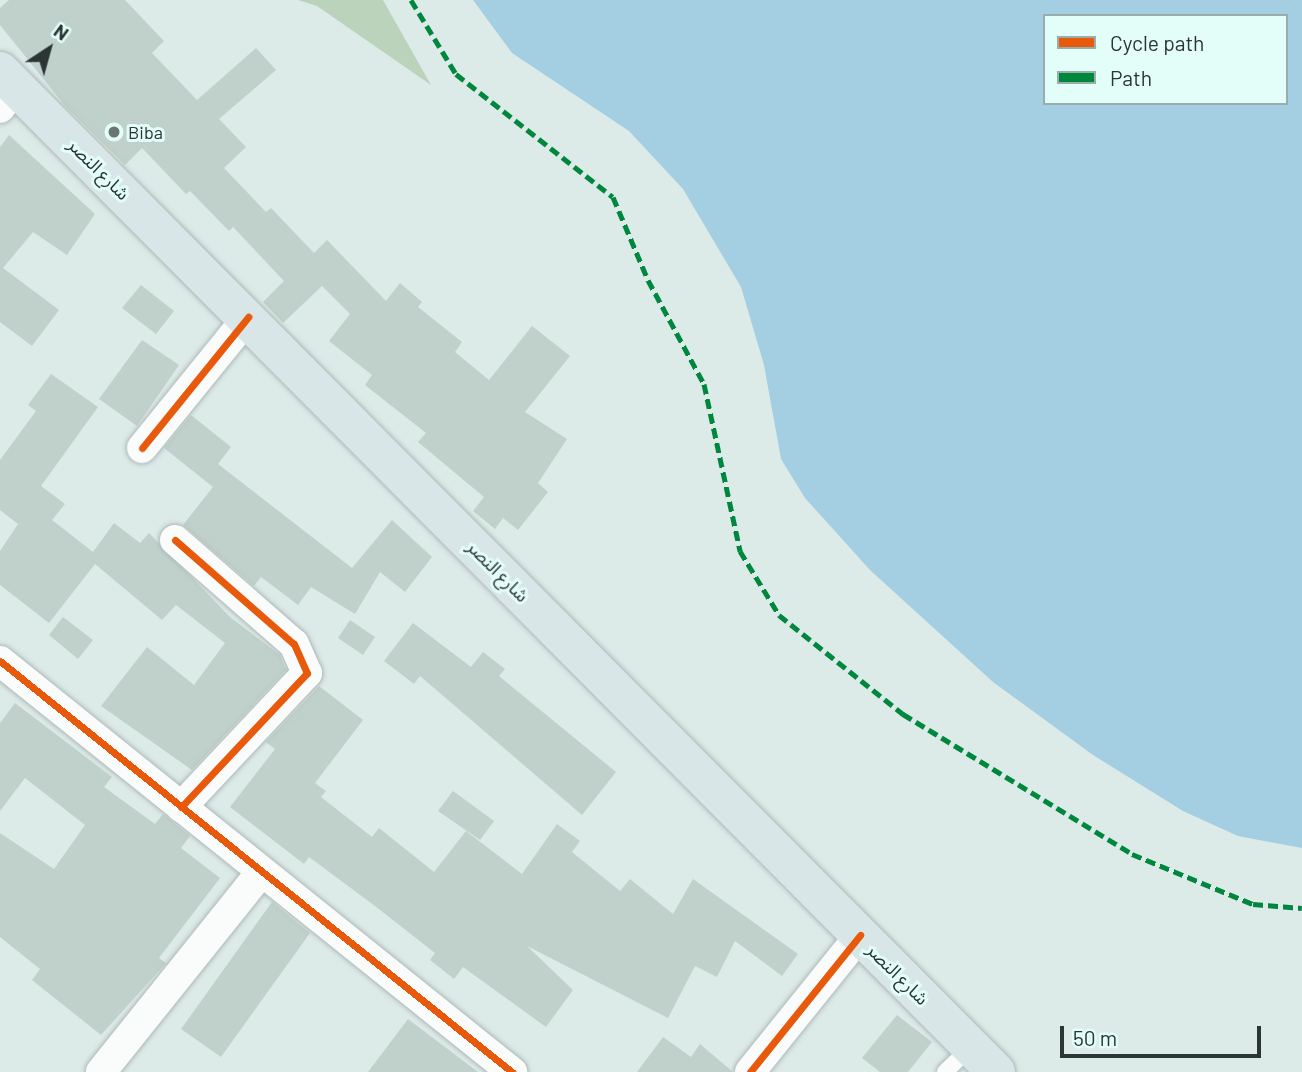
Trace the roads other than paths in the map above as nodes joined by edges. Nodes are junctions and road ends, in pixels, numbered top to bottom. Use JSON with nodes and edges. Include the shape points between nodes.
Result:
{"nodes":[{"id":1,"x":5,"y":89,"type":"edge"},
{"id":2,"x":248,"y":317,"type":"junction"},
{"id":3,"x":142,"y":448,"type":"dead end"},
{"id":4,"x":176,"y":540,"type":"dead end"},
{"id":5,"x":1,"y":663,"type":"edge"},
{"id":6,"x":181,"y":807,"type":"junction"},
{"id":7,"x":261,"y":872,"type":"junction"},
{"id":8,"x":860,"y":935,"type":"junction"},
{"id":9,"x":971,"y":1064,"type":"edge"},
{"id":10,"x":101,"y":1072,"type":"edge"},
{"id":11,"x":512,"y":1072,"type":"edge"},
{"id":12,"x":750,"y":1072,"type":"edge"}],
"edges":[{"from":1,"to":2,"type":"main road","name":"شارع النصر"},
{"from":2,"to":3,"type":"street"},
{"from":2,"to":8,"type":"main road","name":"شارع النصر"},
{"from":4,"to":6,"type":"street","via":[[294,644],[307,673]]},
{"from":5,"to":6,"type":"street"},
{"from":6,"to":7,"type":"street"},
{"from":7,"to":10,"type":"street"},
{"from":7,"to":11,"type":"street"},
{"from":8,"to":9,"type":"main road","name":"شارع النصر"},
{"from":8,"to":12,"type":"street"}]}
